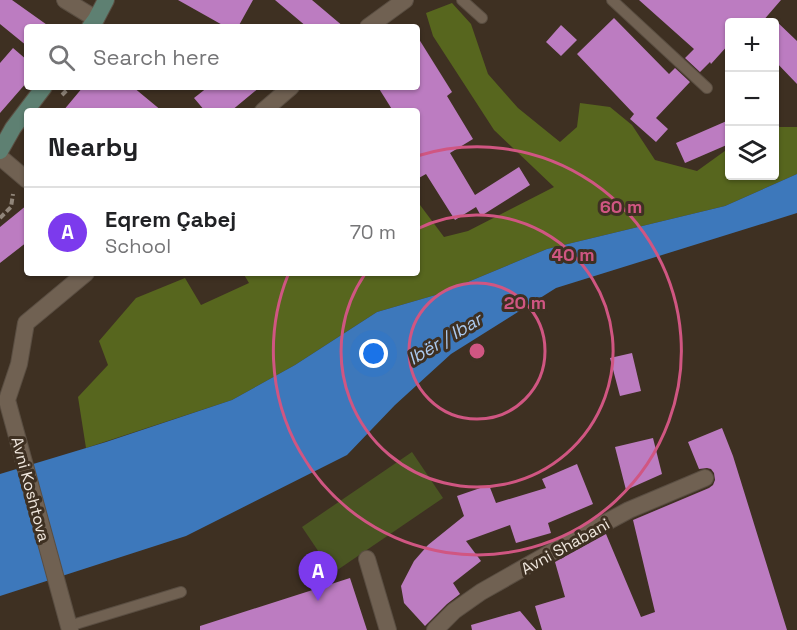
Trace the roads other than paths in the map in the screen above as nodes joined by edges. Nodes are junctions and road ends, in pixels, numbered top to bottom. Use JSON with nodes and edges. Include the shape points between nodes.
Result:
{"nodes":[{"id":1,"x":65,"y":0,"type":"edge"},
{"id":2,"x":106,"y":0,"type":"edge"},
{"id":3,"x":405,"y":0,"type":"edge"},
{"id":4,"x":462,"y":0,"type":"edge"},
{"id":5,"x":612,"y":0,"type":"edge"},
{"id":6,"x":482,"y":18,"type":"dead end"},
{"id":7,"x":93,"y":23,"type":"edge"},
{"id":8,"x":372,"y":24,"type":"edge"},
{"id":9,"x":707,"y":88,"type":"dead end"},
{"id":10,"x":42,"y":90,"type":"edge"},
{"id":11,"x":288,"y":90,"type":"edge"},
{"id":12,"x":28,"y":108,"type":"edge"},
{"id":13,"x":266,"y":108,"type":"edge"},
{"id":14,"x":24,"y":113,"type":"edge"},
{"id":15,"x":0,"y":151,"type":"edge"},
{"id":16,"x":0,"y":157,"type":"edge"},
{"id":17,"x":24,"y":177,"type":"edge"},
{"id":18,"x":82,"y":276,"type":"edge"},
{"id":19,"x":3,"y":402,"type":"edge"},
{"id":20,"x":705,"y":478,"type":"dead end"},
{"id":21,"x":367,"y":559,"type":"dead end"},
{"id":22,"x":181,"y":592,"type":"dead end"},
{"id":23,"x":70,"y":628,"type":"edge"},
{"id":24,"x":388,"y":630,"type":"edge"},
{"id":25,"x":435,"y":630,"type":"edge"}],
"edges":[{"from":1,"to":7,"type":"street"},
{"from":2,"to":7,"type":"main road"},
{"from":3,"to":8,"type":"street"},
{"from":4,"to":6,"type":"lane"},
{"from":5,"to":9,"type":"lane"},
{"from":10,"to":12,"type":"main road"},
{"from":11,"to":13,"type":"street"},
{"from":14,"to":15,"type":"main road"},
{"from":16,"to":17,"type":"street"},
{"from":18,"to":19,"type":"street","name":"Avni Koshtova","via":[[26,323],[19,364]]},
{"from":19,"to":23,"type":"street","name":"Avni Koshtova"},
{"from":20,"to":25,"type":"street","name":"Avni Shabani","via":[[629,510],[562,546],[481,592]]},
{"from":21,"to":24,"type":"street"},
{"from":22,"to":23,"type":"lane"}]}
